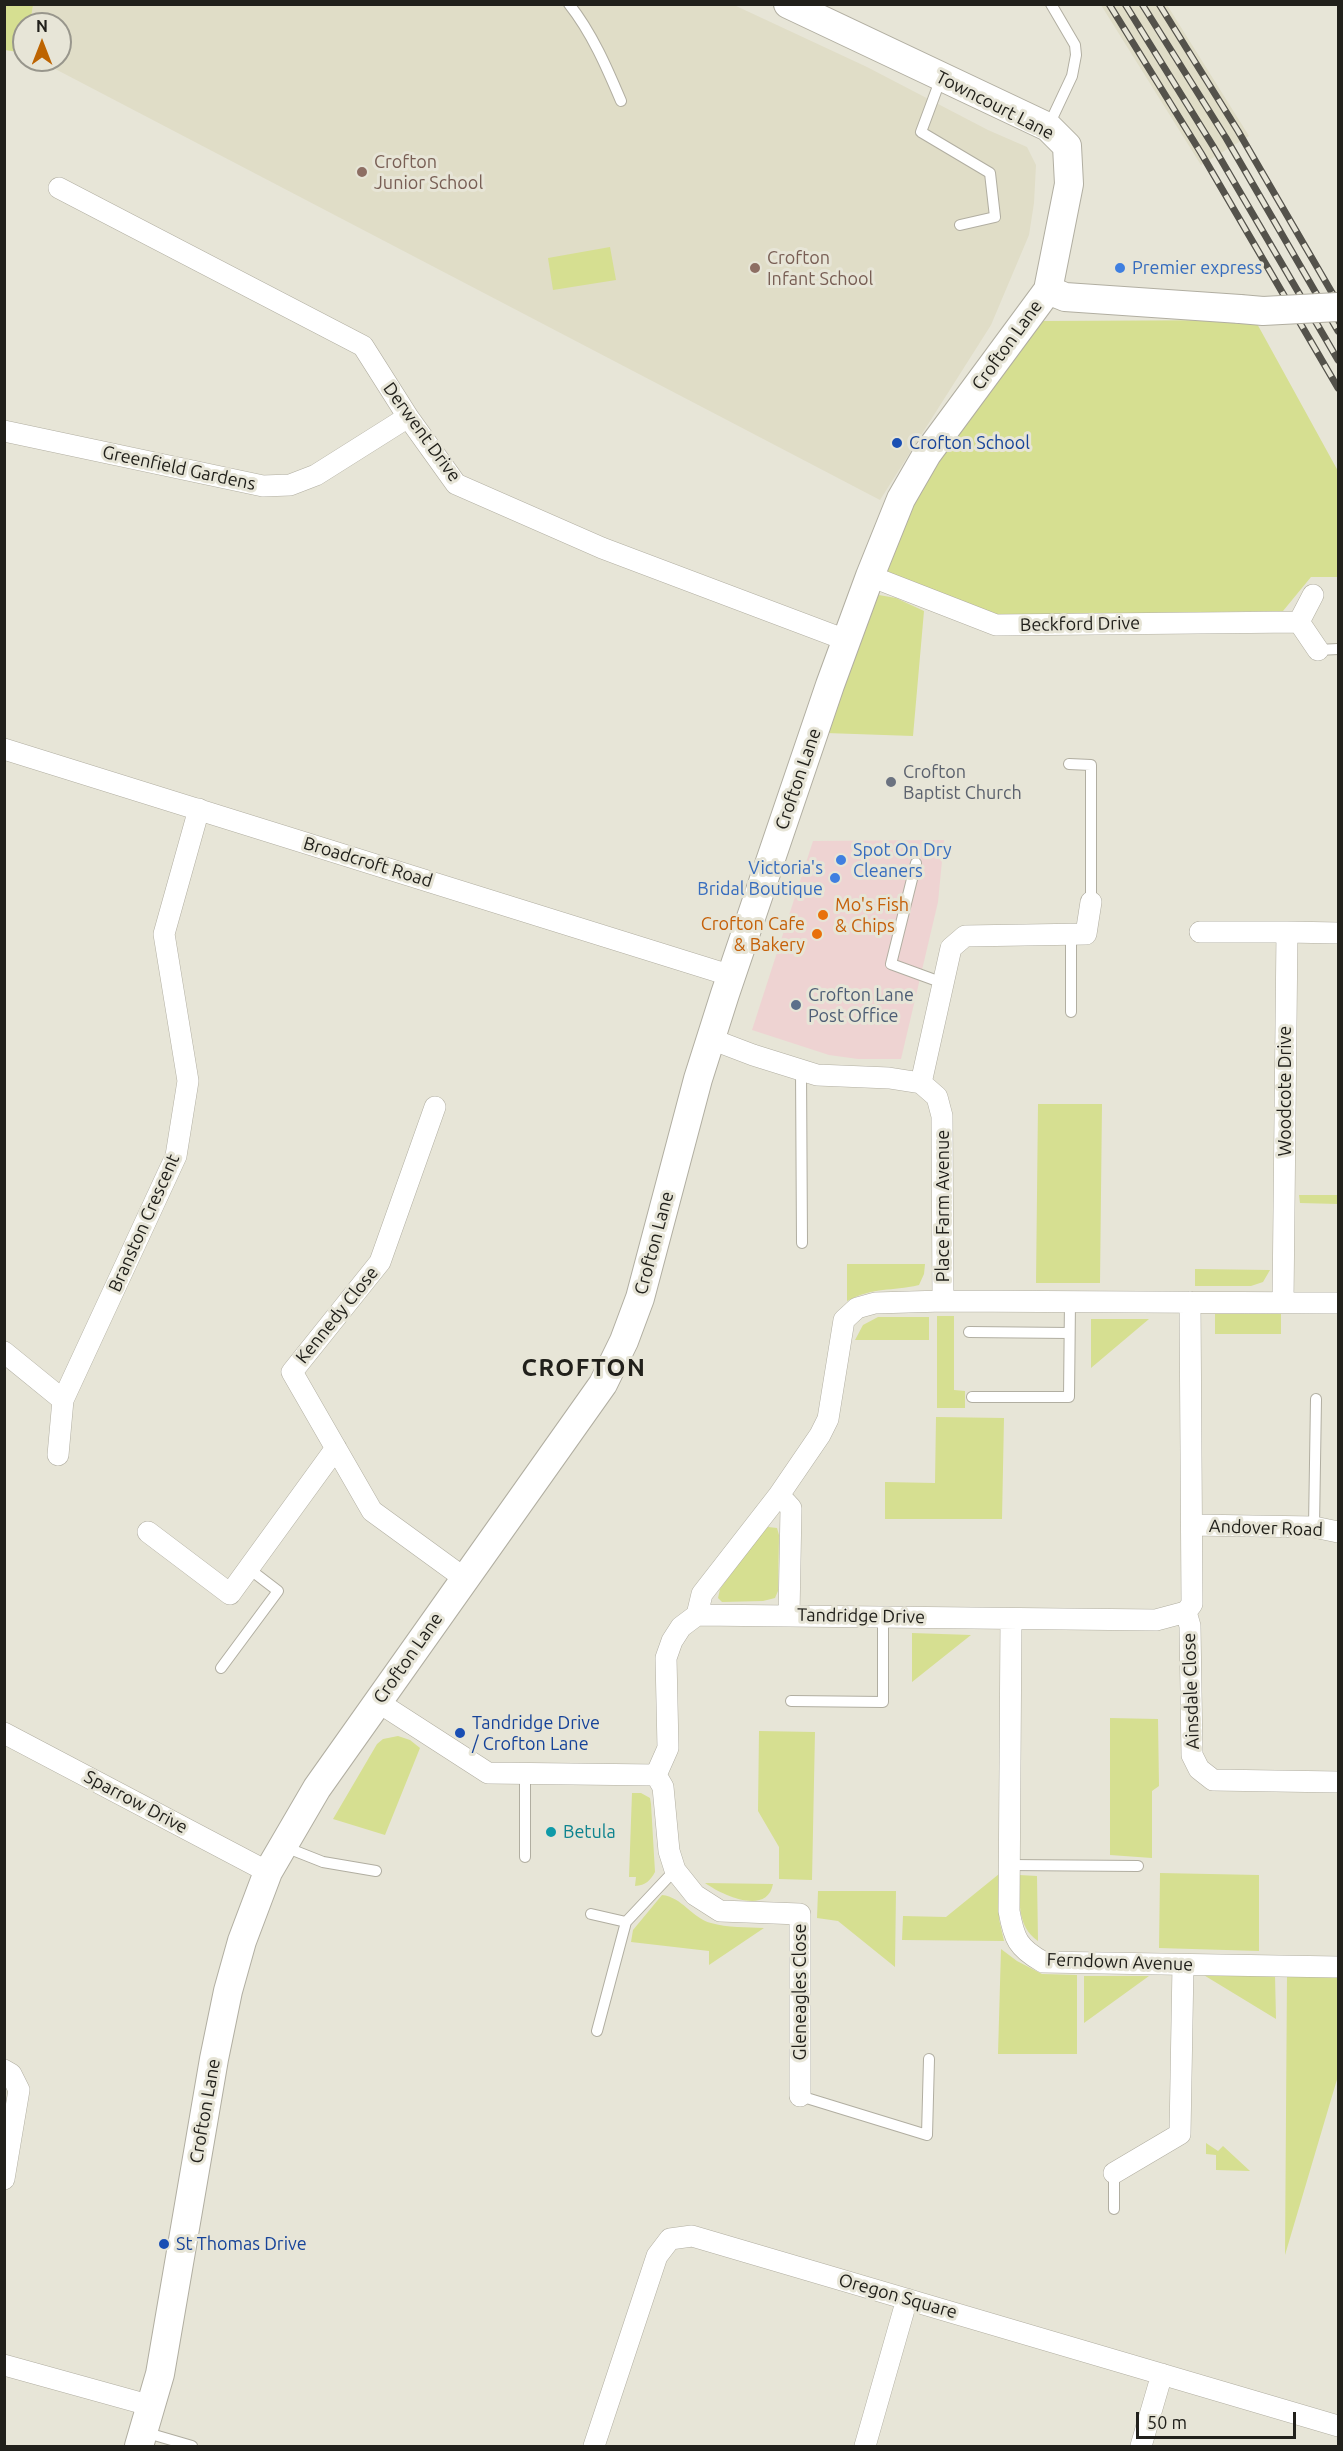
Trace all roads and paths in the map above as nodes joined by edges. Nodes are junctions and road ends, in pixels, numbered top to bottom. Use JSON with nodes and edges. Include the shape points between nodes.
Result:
{"nodes":[{"id":1,"x":569,"y":4,"type":"edge"},
{"id":2,"x":788,"y":4,"type":"edge"},
{"id":3,"x":1052,"y":4,"type":"edge"},
{"id":4,"x":941,"y":77,"type":"junction"},
{"id":5,"x":621,"y":101,"type":"dead end"},
{"id":6,"x":1048,"y":127,"type":"junction"},
{"id":7,"x":59,"y":188,"type":"dead end"},
{"id":8,"x":960,"y":225,"type":"dead end"},
{"id":9,"x":1048,"y":290,"type":"junction"},
{"id":10,"x":1338,"y":307,"type":"edge"},
{"id":11,"x":408,"y":417,"type":"junction"},
{"id":12,"x":4,"y":431,"type":"edge"},
{"id":13,"x":870,"y":576,"type":"junction"},
{"id":14,"x":1313,"y":595,"type":"dead end"},
{"id":15,"x":1299,"y":622,"type":"junction"},
{"id":16,"x":846,"y":640,"type":"junction"},
{"id":17,"x":1328,"y":650,"type":"edge"},
{"id":18,"x":4,"y":749,"type":"edge"},
{"id":19,"x":1069,"y":764,"type":"dead end"},
{"id":20,"x":200,"y":809,"type":"junction"},
{"id":21,"x":916,"y":863,"type":"dead end"},
{"id":22,"x":1091,"y":902,"type":"joint"},
{"id":23,"x":1200,"y":932,"type":"dead end"},
{"id":24,"x":1287,"y":932,"type":"junction"},
{"id":25,"x":1338,"y":933,"type":"edge"},
{"id":26,"x":1071,"y":934,"type":"junction"},
{"id":27,"x":732,"y":976,"type":"junction"},
{"id":28,"x":943,"y":983,"type":"junction"},
{"id":29,"x":1071,"y":1012,"type":"dead end"},
{"id":30,"x":711,"y":1039,"type":"junction"},
{"id":31,"x":801,"y":1069,"type":"junction"},
{"id":32,"x":921,"y":1083,"type":"junction"},
{"id":33,"x":435,"y":1107,"type":"dead end"},
{"id":34,"x":802,"y":1243,"type":"dead end"},
{"id":35,"x":943,"y":1301,"type":"junction"},
{"id":36,"x":1070,"y":1301,"type":"junction"},
{"id":37,"x":1190,"y":1302,"type":"junction"},
{"id":38,"x":1283,"y":1302,"type":"junction"},
{"id":39,"x":1338,"y":1303,"type":"edge"},
{"id":40,"x":969,"y":1332,"type":"dead end"},
{"id":41,"x":1069,"y":1334,"type":"junction"},
{"id":42,"x":4,"y":1352,"type":"edge"},
{"id":43,"x":972,"y":1397,"type":"dead end"},
{"id":44,"x":1317,"y":1399,"type":"dead end"},
{"id":45,"x":63,"y":1400,"type":"junction"},
{"id":46,"x":336,"y":1448,"type":"junction"},
{"id":47,"x":58,"y":1455,"type":"dead end"},
{"id":48,"x":779,"y":1495,"type":"junction"},
{"id":49,"x":1193,"y":1525,"type":"junction"},
{"id":50,"x":1314,"y":1527,"type":"junction"},
{"id":51,"x":148,"y":1532,"type":"dead end"},
{"id":52,"x":1338,"y":1532,"type":"edge"},
{"id":53,"x":248,"y":1568,"type":"junction"},
{"id":54,"x":464,"y":1578,"type":"junction"},
{"id":55,"x":1186,"y":1612,"type":"junction"},
{"id":56,"x":697,"y":1615,"type":"junction"},
{"id":57,"x":789,"y":1615,"type":"junction"},
{"id":58,"x":883,"y":1617,"type":"junction"},
{"id":59,"x":1011,"y":1619,"type":"junction"},
{"id":60,"x":221,"y":1668,"type":"dead end"},
{"id":61,"x":791,"y":1701,"type":"dead end"},
{"id":62,"x":378,"y":1702,"type":"junction"},
{"id":63,"x":4,"y":1733,"type":"edge"},
{"id":64,"x":525,"y":1774,"type":"junction"},
{"id":65,"x":656,"y":1775,"type":"junction"},
{"id":66,"x":1338,"y":1782,"type":"edge"},
{"id":67,"x":282,"y":1846,"type":"junction"},
{"id":68,"x":525,"y":1857,"type":"dead end"},
{"id":69,"x":1009,"y":1865,"type":"junction"},
{"id":70,"x":1138,"y":1866,"type":"dead end"},
{"id":71,"x":675,"y":1870,"type":"junction"},
{"id":72,"x":376,"y":1871,"type":"dead end"},
{"id":73,"x":268,"y":1872,"type":"junction"},
{"id":74,"x":591,"y":1914,"type":"dead end"},
{"id":75,"x":626,"y":1922,"type":"junction"},
{"id":76,"x":1183,"y":1965,"type":"junction"},
{"id":77,"x":1338,"y":1967,"type":"edge"},
{"id":78,"x":597,"y":2031,"type":"dead end"},
{"id":79,"x":929,"y":2059,"type":"dead end"},
{"id":80,"x":4,"y":2070,"type":"edge"},
{"id":81,"x":800,"y":2096,"type":"joint"},
{"id":82,"x":1114,"y":2173,"type":"joint"},
{"id":83,"x":4,"y":2179,"type":"edge"},
{"id":84,"x":1114,"y":2209,"type":"dead end"},
{"id":85,"x":907,"y":2299,"type":"junction"},
{"id":86,"x":4,"y":2365,"type":"edge"},
{"id":87,"x":1162,"y":2374,"type":"junction"},
{"id":88,"x":1338,"y":2426,"type":"edge"},
{"id":89,"x":145,"y":2428,"type":"edge"},
{"id":90,"x":192,"y":2446,"type":"edge"},
{"id":91,"x":594,"y":2446,"type":"edge"},
{"id":92,"x":865,"y":2446,"type":"edge"},
{"id":93,"x":1141,"y":2446,"type":"edge"}],
"edges":[{"from":1,"to":5,"type":"lane","via":[[608,70]]},
{"from":2,"to":4,"type":"street","name":"Towncourt Lane"},
{"from":3,"to":6,"type":"lane","via":[[1075,45],[1076,55],[1072,76]]},
{"from":4,"to":6,"type":"street","name":"Towncourt Lane"},
{"from":4,"to":8,"type":"lane","via":[[921,132],[990,172],[995,217]]},
{"from":6,"to":9,"type":"street","name":"Towncourt Lane","via":[[1067,146],[1069,184]]},
{"from":7,"to":11,"type":"street","name":"Derwent Drive","via":[[363,346]]},
{"from":9,"to":10,"type":"street","name":"Crofton Lane","bridge":true,"via":[[1065,297],[1263,311]]},
{"from":9,"to":13,"type":"street","name":"Crofton Lane","via":[[927,454],[902,499]]},
{"from":11,"to":12,"type":"street","name":"Greenfield Gardens","via":[[316,475],[290,485],[263,486]]},
{"from":11,"to":16,"type":"street","name":"Derwent Drive","via":[[456,484],[602,548]]},
{"from":13,"to":15,"type":"street","name":"Beckford Drive","via":[[996,625]]},
{"from":13,"to":16,"type":"street","name":"Crofton Lane"},
{"from":14,"to":15,"type":"street"},
{"from":15,"to":17,"type":"street"},
{"from":16,"to":27,"type":"street","name":"Crofton Lane"},
{"from":18,"to":20,"type":"street","name":"Broadcroft Road"},
{"from":19,"to":22,"type":"lane","via":[[1091,765]]},
{"from":20,"to":27,"type":"street","name":"Broadcroft Road"},
{"from":20,"to":45,"type":"street","name":"Branston Crescent","via":[[164,934],[188,1081],[176,1156]]},
{"from":21,"to":28,"type":"lane","via":[[891,964]]},
{"from":22,"to":26,"type":"street","via":[[1086,934]]},
{"from":23,"to":24,"type":"street"},
{"from":24,"to":25,"type":"street"},
{"from":24,"to":38,"type":"street","name":"Woodcote Drive"},
{"from":26,"to":28,"type":"street","via":[[965,936],[951,948]]},
{"from":26,"to":29,"type":"lane"},
{"from":27,"to":30,"type":"street","name":"Crofton Lane"},
{"from":28,"to":32,"type":"street"},
{"from":30,"to":31,"type":"street"},
{"from":30,"to":54,"type":"street","name":"Crofton Lane","via":[[640,1298],[624,1341],[603,1384]]},
{"from":31,"to":32,"type":"street","via":[[817,1075]]},
{"from":31,"to":34,"type":"lane"},
{"from":32,"to":35,"type":"street","name":"Place Farm Avenue","via":[[937,1097],[942,1116]]},
{"from":33,"to":46,"type":"street","name":"Kennedy Close","via":[[380,1262],[292,1372]]},
{"from":35,"to":36,"type":"street","name":"Place Farm Avenue"},
{"from":35,"to":48,"type":"street","via":[[875,1303],[857,1308],[844,1320],[828,1419]]},
{"from":36,"to":37,"type":"street","name":"Place Farm Avenue"},
{"from":36,"to":41,"type":"lane"},
{"from":37,"to":38,"type":"street","name":"Place Farm Avenue"},
{"from":37,"to":49,"type":"street"},
{"from":38,"to":39,"type":"street","name":"Place Farm Avenue"},
{"from":40,"to":41,"type":"lane"},
{"from":41,"to":43,"type":"lane","via":[[1068,1397]]},
{"from":42,"to":45,"type":"street"},
{"from":44,"to":50,"type":"lane"},
{"from":45,"to":47,"type":"street","name":"Branston Crescent"},
{"from":46,"to":53,"type":"street"},
{"from":46,"to":54,"type":"street","name":"Kennedy Close","via":[[372,1511]]},
{"from":48,"to":56,"type":"street","via":[[702,1594]]},
{"from":48,"to":57,"type":"street","via":[[791,1508]]},
{"from":49,"to":50,"type":"street","name":"Andover Road"},
{"from":49,"to":55,"type":"street","via":[[1192,1604]]},
{"from":50,"to":52,"type":"street","name":"Andover Road"},
{"from":51,"to":53,"type":"street","via":[[230,1594]]},
{"from":53,"to":60,"type":"lane","via":[[278,1591]]},
{"from":54,"to":62,"type":"street","name":"Crofton Lane"},
{"from":55,"to":59,"type":"street","name":"Tandridge Drive","via":[[1156,1620]]},
{"from":55,"to":66,"type":"street","name":"Ainsdale Close","via":[[1190,1626],[1192,1755],[1199,1769],[1213,1780]]},
{"from":56,"to":57,"type":"street","name":"Tandridge Drive"},
{"from":56,"to":65,"type":"street","via":[[681,1627],[666,1658],[668,1748]]},
{"from":57,"to":58,"type":"street","name":"Tandridge Drive"},
{"from":58,"to":59,"type":"street","name":"Tandridge Drive"},
{"from":58,"to":61,"type":"lane","via":[[883,1702]]},
{"from":59,"to":69,"type":"street","name":"Ferndown Avenue"},
{"from":62,"to":64,"type":"street","via":[[488,1773]]},
{"from":62,"to":67,"type":"street","name":"Crofton Lane","via":[[317,1788]]},
{"from":63,"to":73,"type":"street","name":"Sparrow Drive"},
{"from":64,"to":65,"type":"street"},
{"from":64,"to":68,"type":"lane"},
{"from":65,"to":71,"type":"street","name":"Gleneagles Close","via":[[663,1787],[669,1851]]},
{"from":67,"to":72,"type":"lane","via":[[323,1862]]},
{"from":67,"to":73,"type":"street","name":"Crofton Lane"},
{"from":69,"to":70,"type":"lane"},
{"from":69,"to":76,"type":"street","name":"Ferndown Avenue","via":[[1009,1911],[1025,1952],[1043,1962]]},
{"from":71,"to":75,"type":"lane"},
{"from":71,"to":81,"type":"street","name":"Gleneagles Close","via":[[695,1895],[720,1911],[800,1914]]},
{"from":73,"to":89,"type":"street","name":"Crofton Lane","via":[[228,1991],[160,2374]]},
{"from":74,"to":75,"type":"lane"},
{"from":75,"to":78,"type":"lane"},
{"from":76,"to":77,"type":"street","name":"Ferndown Avenue"},
{"from":76,"to":82,"type":"street","via":[[1180,2134]]},
{"from":79,"to":81,"type":"lane","via":[[927,2135]]},
{"from":80,"to":83,"type":"street","via":[[11,2074],[19,2090]]},
{"from":82,"to":84,"type":"lane"},
{"from":85,"to":87,"type":"street","name":"Oregon Square"},
{"from":85,"to":91,"type":"street","name":"Oregon Square","via":[[692,2236],[670,2239],[657,2256]]},
{"from":85,"to":92,"type":"street"},
{"from":86,"to":89,"type":"street"},
{"from":87,"to":88,"type":"street","name":"Oregon Square"},
{"from":87,"to":93,"type":"street"},
{"from":89,"to":90,"type":"lane"}]}
